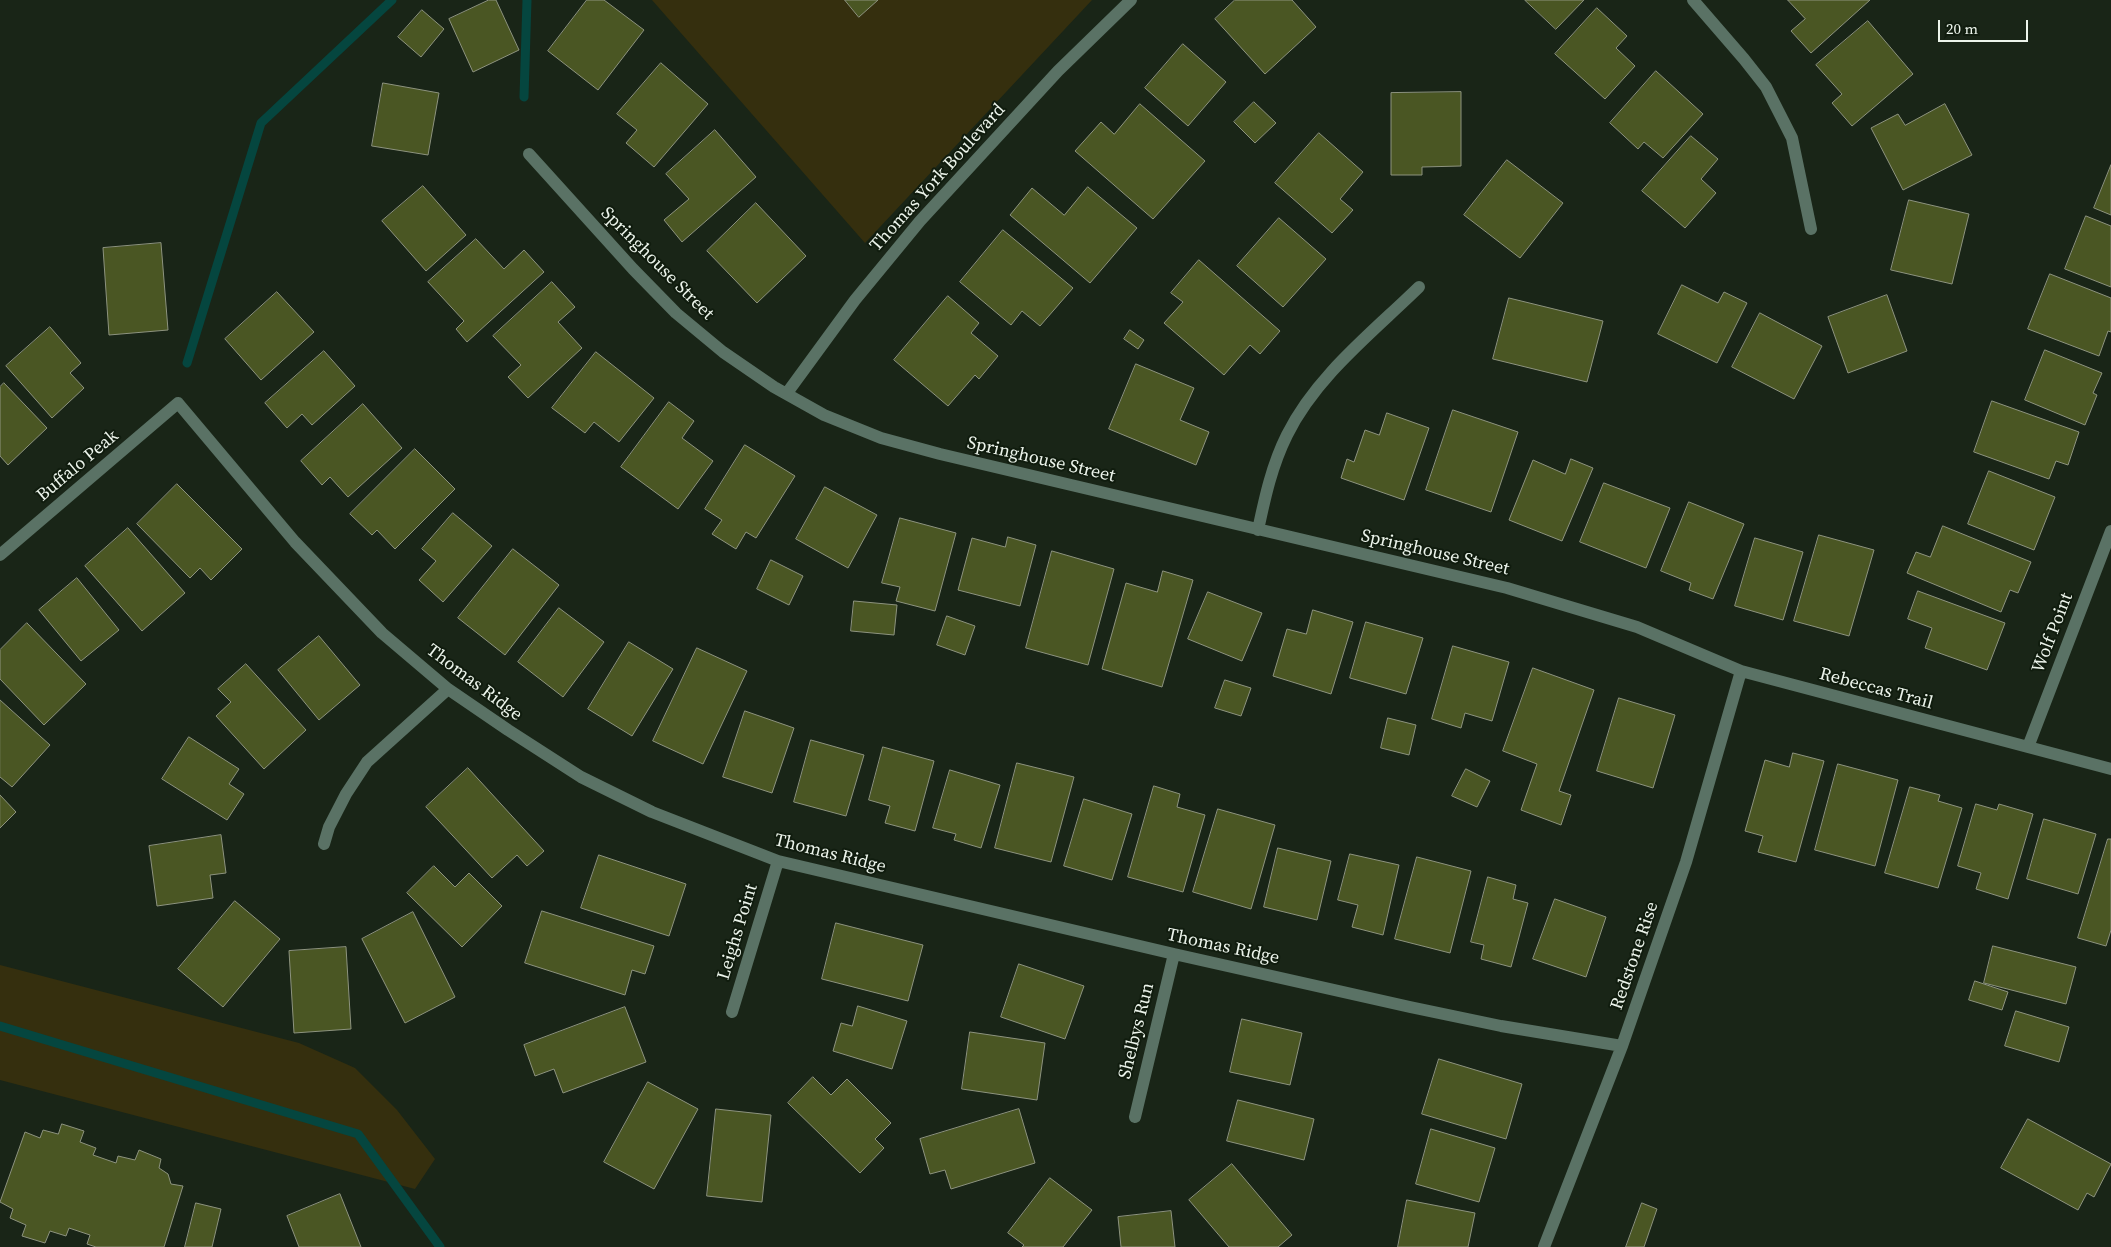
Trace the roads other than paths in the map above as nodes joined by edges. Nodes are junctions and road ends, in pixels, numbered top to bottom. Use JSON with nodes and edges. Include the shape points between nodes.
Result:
{"nodes":[{"id":1,"x":1131,"y":0,"type":"edge"},
{"id":2,"x":1693,"y":0,"type":"edge"},
{"id":3,"x":529,"y":154,"type":"dead end"},
{"id":4,"x":1811,"y":229,"type":"dead end"},
{"id":5,"x":1419,"y":287,"type":"dead end"},
{"id":6,"x":787,"y":393,"type":"junction"},
{"id":7,"x":178,"y":403,"type":"joint"},
{"id":8,"x":1258,"y":530,"type":"junction"},
{"id":9,"x":2111,"y":531,"type":"edge"},
{"id":10,"x":0,"y":555,"type":"edge"},
{"id":11,"x":1637,"y":627,"type":"joint"},
{"id":12,"x":1740,"y":671,"type":"junction"},
{"id":13,"x":448,"y":688,"type":"junction"},
{"id":14,"x":2028,"y":747,"type":"junction"},
{"id":15,"x":2111,"y":769,"type":"edge"},
{"id":16,"x":324,"y":844,"type":"dead end"},
{"id":17,"x":778,"y":861,"type":"junction"},
{"id":18,"x":1174,"y":954,"type":"junction"},
{"id":19,"x":732,"y":1012,"type":"dead end"},
{"id":20,"x":1622,"y":1046,"type":"junction"},
{"id":21,"x":1134,"y":1117,"type":"dead end"},
{"id":22,"x":1544,"y":1247,"type":"edge"}],
"edges":[{"from":1,"to":6,"type":"street","name":"Thomas York Boulevard","via":[[1058,72],[920,221],[855,300]]},
{"from":2,"to":4,"type":"street","via":[[1766,87],[1792,138]]},
{"from":3,"to":6,"type":"street","name":"Springhouse Street","via":[[676,313],[723,352]]},
{"from":5,"to":8,"type":"street","via":[[1338,365],[1302,410],[1276,460]]},
{"from":6,"to":8,"type":"street","name":"Springhouse Street","via":[[824,415],[881,438]]},
{"from":7,"to":10,"type":"street","name":"Buffalo Peak"},
{"from":7,"to":13,"type":"street","name":"Thomas Ridge","via":[[295,542],[382,633]]},
{"from":8,"to":11,"type":"street","name":"Springhouse Street","via":[[1508,588]]},
{"from":9,"to":14,"type":"street","name":"Wolf Point"},
{"from":11,"to":12,"type":"street","name":"Rebeccas Trail"},
{"from":12,"to":14,"type":"street","name":"Rebeccas Trail"},
{"from":12,"to":20,"type":"street","name":"Redstone Rise","via":[[1686,862]]},
{"from":13,"to":16,"type":"street","via":[[367,762],[346,794]]},
{"from":13,"to":17,"type":"street","name":"Thomas Ridge","via":[[581,777],[652,812]]},
{"from":14,"to":15,"type":"street","name":"Rebeccas Trail"},
{"from":17,"to":18,"type":"street","name":"Thomas Ridge"},
{"from":17,"to":19,"type":"street","name":"Leighs Point"},
{"from":18,"to":20,"type":"street","name":"Thomas Ridge","via":[[1501,1026]]},
{"from":18,"to":21,"type":"street","name":"Shelbys Run"},
{"from":20,"to":22,"type":"street","name":"Redstone Rise"}]}
